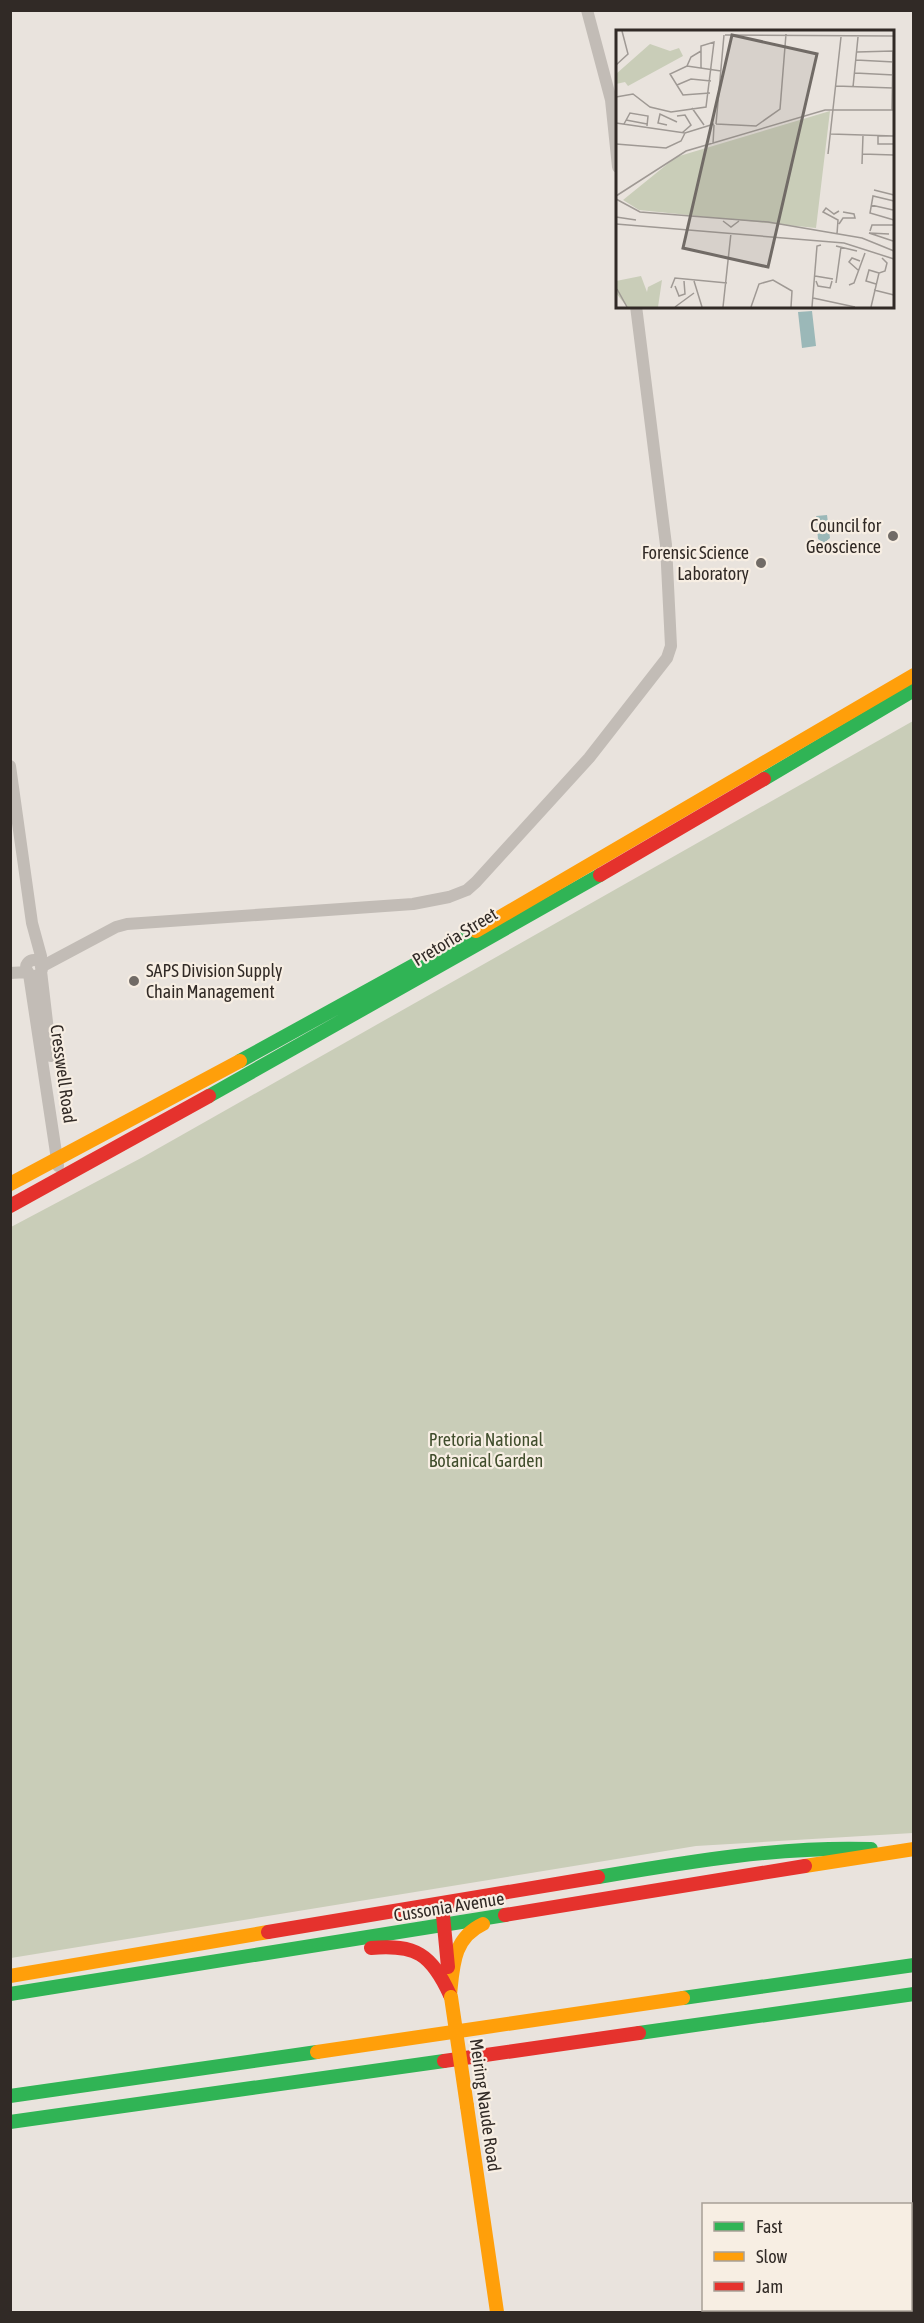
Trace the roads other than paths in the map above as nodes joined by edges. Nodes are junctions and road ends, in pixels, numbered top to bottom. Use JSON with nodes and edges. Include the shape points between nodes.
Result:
{"nodes":[{"id":1,"x":587,"y":10,"type":"edge"},
{"id":2,"x":616,"y":149,"type":"edge"},
{"id":3,"x":636,"y":308,"type":"edge"},
{"id":4,"x":914,"y":675,"type":"edge"},
{"id":5,"x":914,"y":690,"type":"edge"},
{"id":6,"x":10,"y":766,"type":"edge"},
{"id":7,"x":10,"y":967,"type":"edge"},
{"id":8,"x":33,"y":968,"type":"junction"},
{"id":9,"x":10,"y":973,"type":"edge"},
{"id":10,"x":61,"y":1156,"type":"junction"},
{"id":11,"x":64,"y":1177,"type":"junction"},
{"id":12,"x":10,"y":1184,"type":"edge"},
{"id":13,"x":10,"y":1206,"type":"edge"},
{"id":14,"x":914,"y":1850,"type":"edge"},
{"id":15,"x":893,"y":1851,"type":"junction"},
{"id":16,"x":441,"y":1903,"type":"junction"},
{"id":17,"x":521,"y":1913,"type":"junction"},
{"id":18,"x":445,"y":1926,"type":"junction"},
{"id":19,"x":295,"y":1949,"type":"junction"},
{"id":20,"x":914,"y":1965,"type":"edge"},
{"id":21,"x":10,"y":1976,"type":"edge"},
{"id":22,"x":10,"y":1994,"type":"edge"},
{"id":23,"x":914,"y":1994,"type":"edge"},
{"id":24,"x":450,"y":1996,"type":"junction"},
{"id":25,"x":508,"y":2026,"type":"junction"},
{"id":26,"x":10,"y":2085,"type":"edge"},
{"id":27,"x":10,"y":2096,"type":"edge"},
{"id":28,"x":10,"y":2124,"type":"edge"},
{"id":29,"x":497,"y":2313,"type":"edge"}],
"edges":[{"from":1,"to":2,"type":"street","via":[[611,100]]},
{"from":3,"to":8,"type":"street","via":[[666,545],[671,646],[667,658],[589,758],[476,882],[458,894],[413,904],[127,924]]},
{"from":4,"to":10,"type":"main road","name":"Pretoria Street","via":[[373,990]]},
{"from":5,"to":11,"type":"main road","name":"Pretoria Street","via":[[698,820],[379,1003]]},
{"from":6,"to":8,"type":"street","name":"Cresswell Road","via":[[40,956]]},
{"from":7,"to":8,"type":"street"},
{"from":8,"to":9,"type":"street"},
{"from":8,"to":10,"type":"street","name":"Cresswell Road"},
{"from":10,"to":11,"type":"street","name":"Cresswell Road"},
{"from":10,"to":12,"type":"main road","name":"Pretoria Street"},
{"from":11,"to":13,"type":"main road","name":"Pretoria Street"},
{"from":14,"to":15,"type":"main road","name":"Cussonia Avenue"},
{"from":15,"to":16,"type":"main road","name":"Cussonia Avenue","via":[[835,1848],[746,1856]]},
{"from":15,"to":17,"type":"main road","name":"Cussonia Avenue"},
{"from":16,"to":18,"type":"main road","name":"Meiring Naude Road"},
{"from":16,"to":21,"type":"main road","name":"Cussonia Avenue"},
{"from":17,"to":18,"type":"main road","name":"Cussonia Avenue"},
{"from":17,"to":24,"type":"main road","via":[[465,1934],[456,1950]]},
{"from":18,"to":19,"type":"main road","name":"Cussonia Avenue"},
{"from":18,"to":24,"type":"main road","name":"Meiring Naude Road"},
{"from":19,"to":22,"type":"main road","name":"Cussonia Avenue"},
{"from":19,"to":24,"type":"main road","via":[[317,1954],[409,1947],[434,1963]]},
{"from":20,"to":25,"type":"main road"},
{"from":23,"to":28,"type":"main road"},
{"from":24,"to":29,"type":"main road","name":"Meiring Naude Road","bridge":true},
{"from":25,"to":26,"type":"main road","via":[[418,2031]]},
{"from":25,"to":27,"type":"main road"}]}
